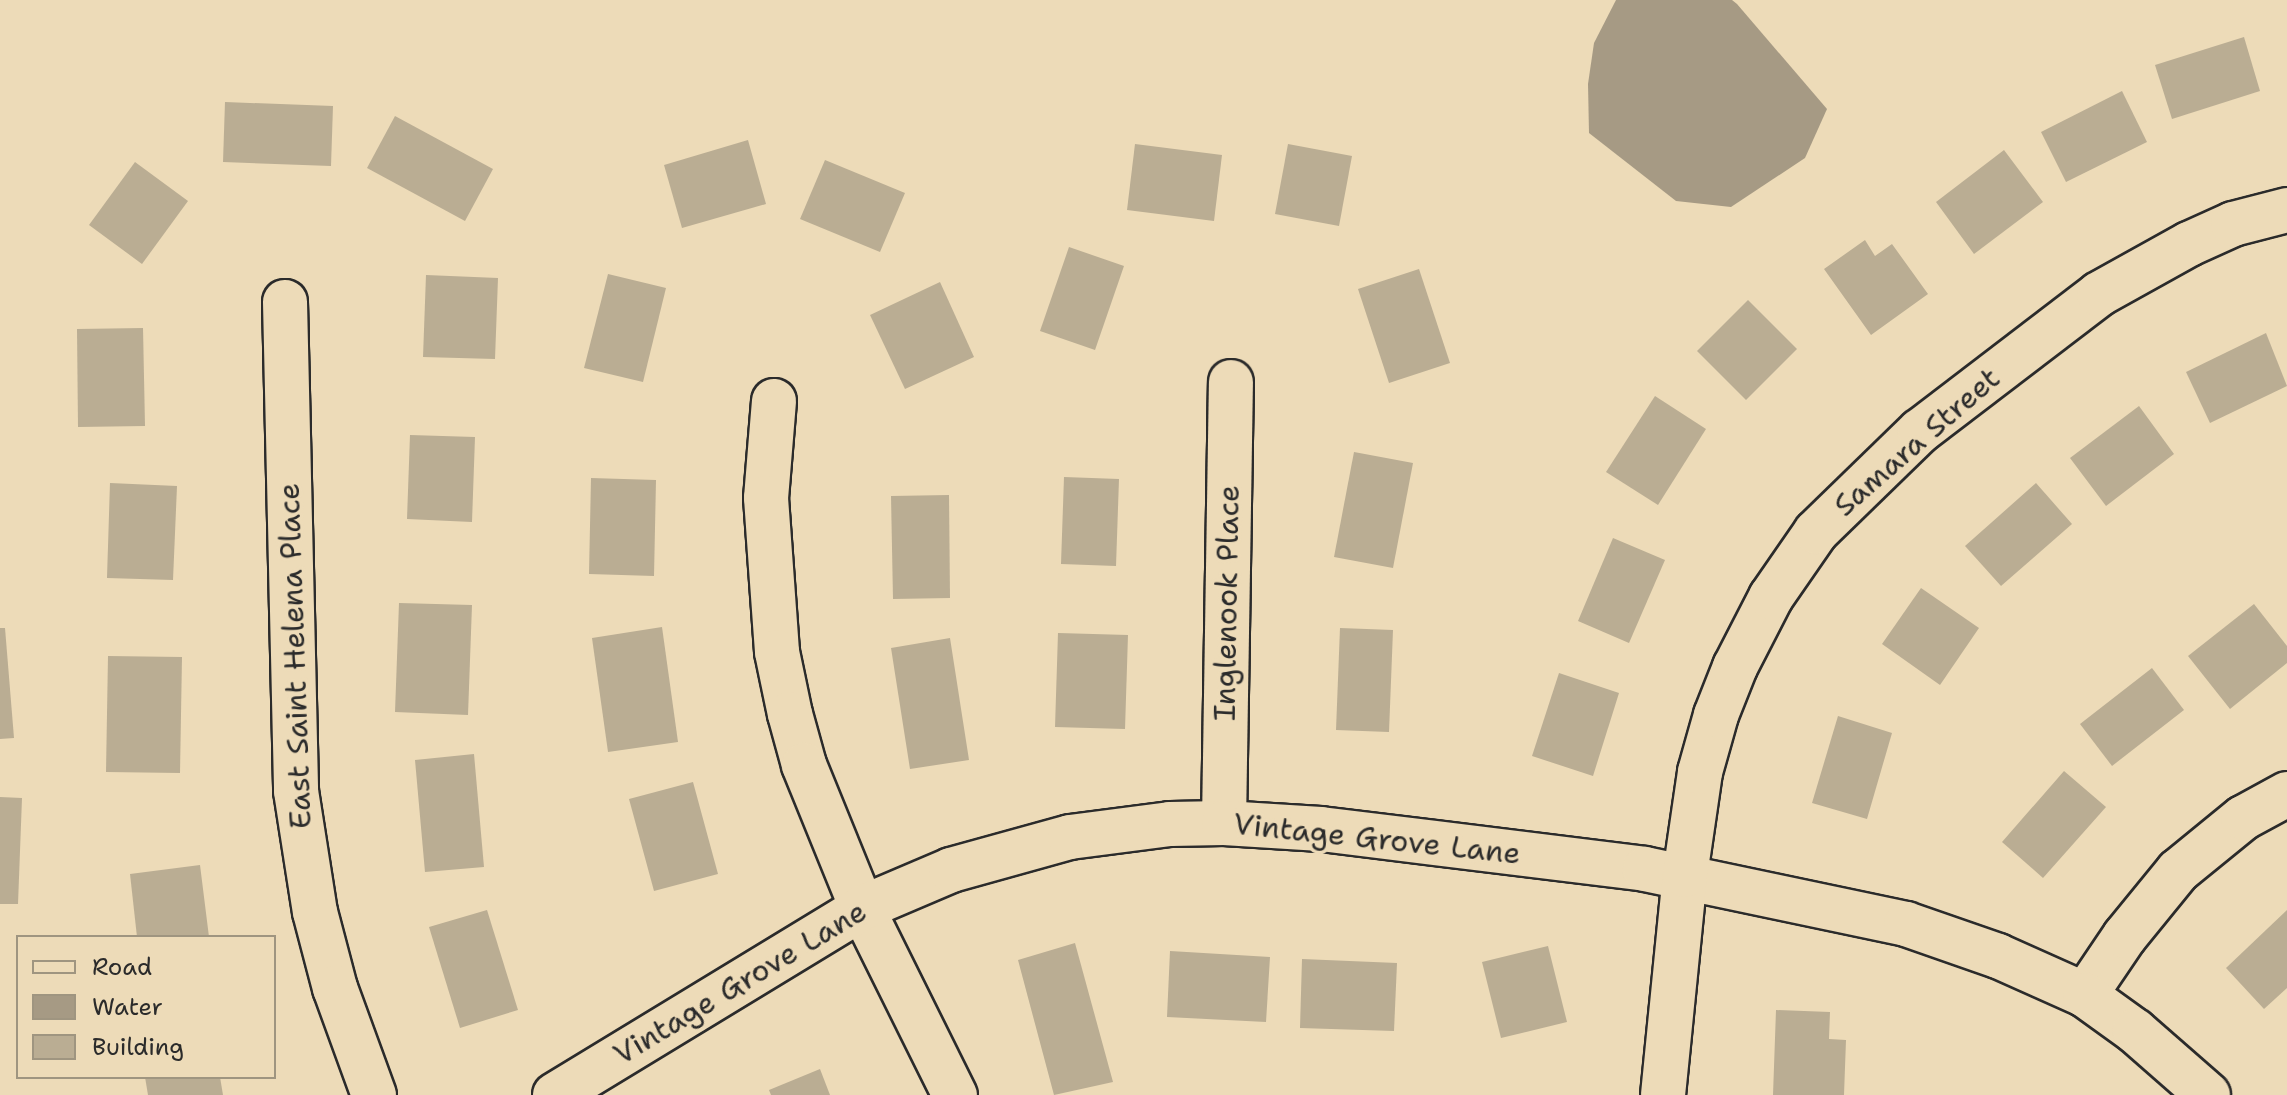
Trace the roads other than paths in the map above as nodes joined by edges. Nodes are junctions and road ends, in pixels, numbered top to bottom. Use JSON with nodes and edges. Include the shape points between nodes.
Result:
{"nodes":[{"id":1,"x":2287,"y":210,"type":"edge"},
{"id":2,"x":285,"y":302,"type":"dead end"},
{"id":3,"x":1231,"y":382,"type":"dead end"},
{"id":4,"x":774,"y":401,"type":"dead end"},
{"id":5,"x":2287,"y":794,"type":"edge"},
{"id":6,"x":1224,"y":823,"type":"junction"},
{"id":7,"x":1685,"y":875,"type":"junction"},
{"id":8,"x":862,"y":908,"type":"junction"},
{"id":9,"x":2085,"y":995,"type":"junction"},
{"id":10,"x":374,"y":1095,"type":"edge"},
{"id":11,"x":555,"y":1095,"type":"edge"},
{"id":12,"x":955,"y":1095,"type":"edge"},
{"id":13,"x":1663,"y":1095,"type":"edge"},
{"id":14,"x":2208,"y":1095,"type":"edge"}],
"edges":[{"from":1,"to":7,"type":"street","name":"Samara Street","via":[[2233,224],[2099,294],[1920,431],[1816,532],[1771,597],[1716,715],[1700,772]]},
{"from":2,"to":10,"type":"street","name":"East Saint Helena Place","via":[[296,791],[315,912],[335,988]]},
{"from":3,"to":6,"type":"street","name":"Inglenook Place"},
{"from":4,"to":8,"type":"street","via":[[766,498],[777,652],[804,765]]},
{"from":5,"to":9,"type":"street","via":[[2243,818],[2178,871]]},
{"from":6,"to":7,"type":"street","name":"Vintage Grove Lane","via":[[1321,829]]},
{"from":6,"to":8,"type":"street","name":"Vintage Grove Lane","via":[[1157,825],[1070,837],[951,870]]},
{"from":7,"to":9,"type":"street","name":"Vintage Grove Lane","via":[[1906,924],[1998,956]]},
{"from":7,"to":13,"type":"street","name":"Samara Street"},
{"from":8,"to":11,"type":"street","name":"Vintage Grove Lane"},
{"from":8,"to":12,"type":"street"},
{"from":9,"to":14,"type":"street","name":"Vintage Grove Lane"}]}
